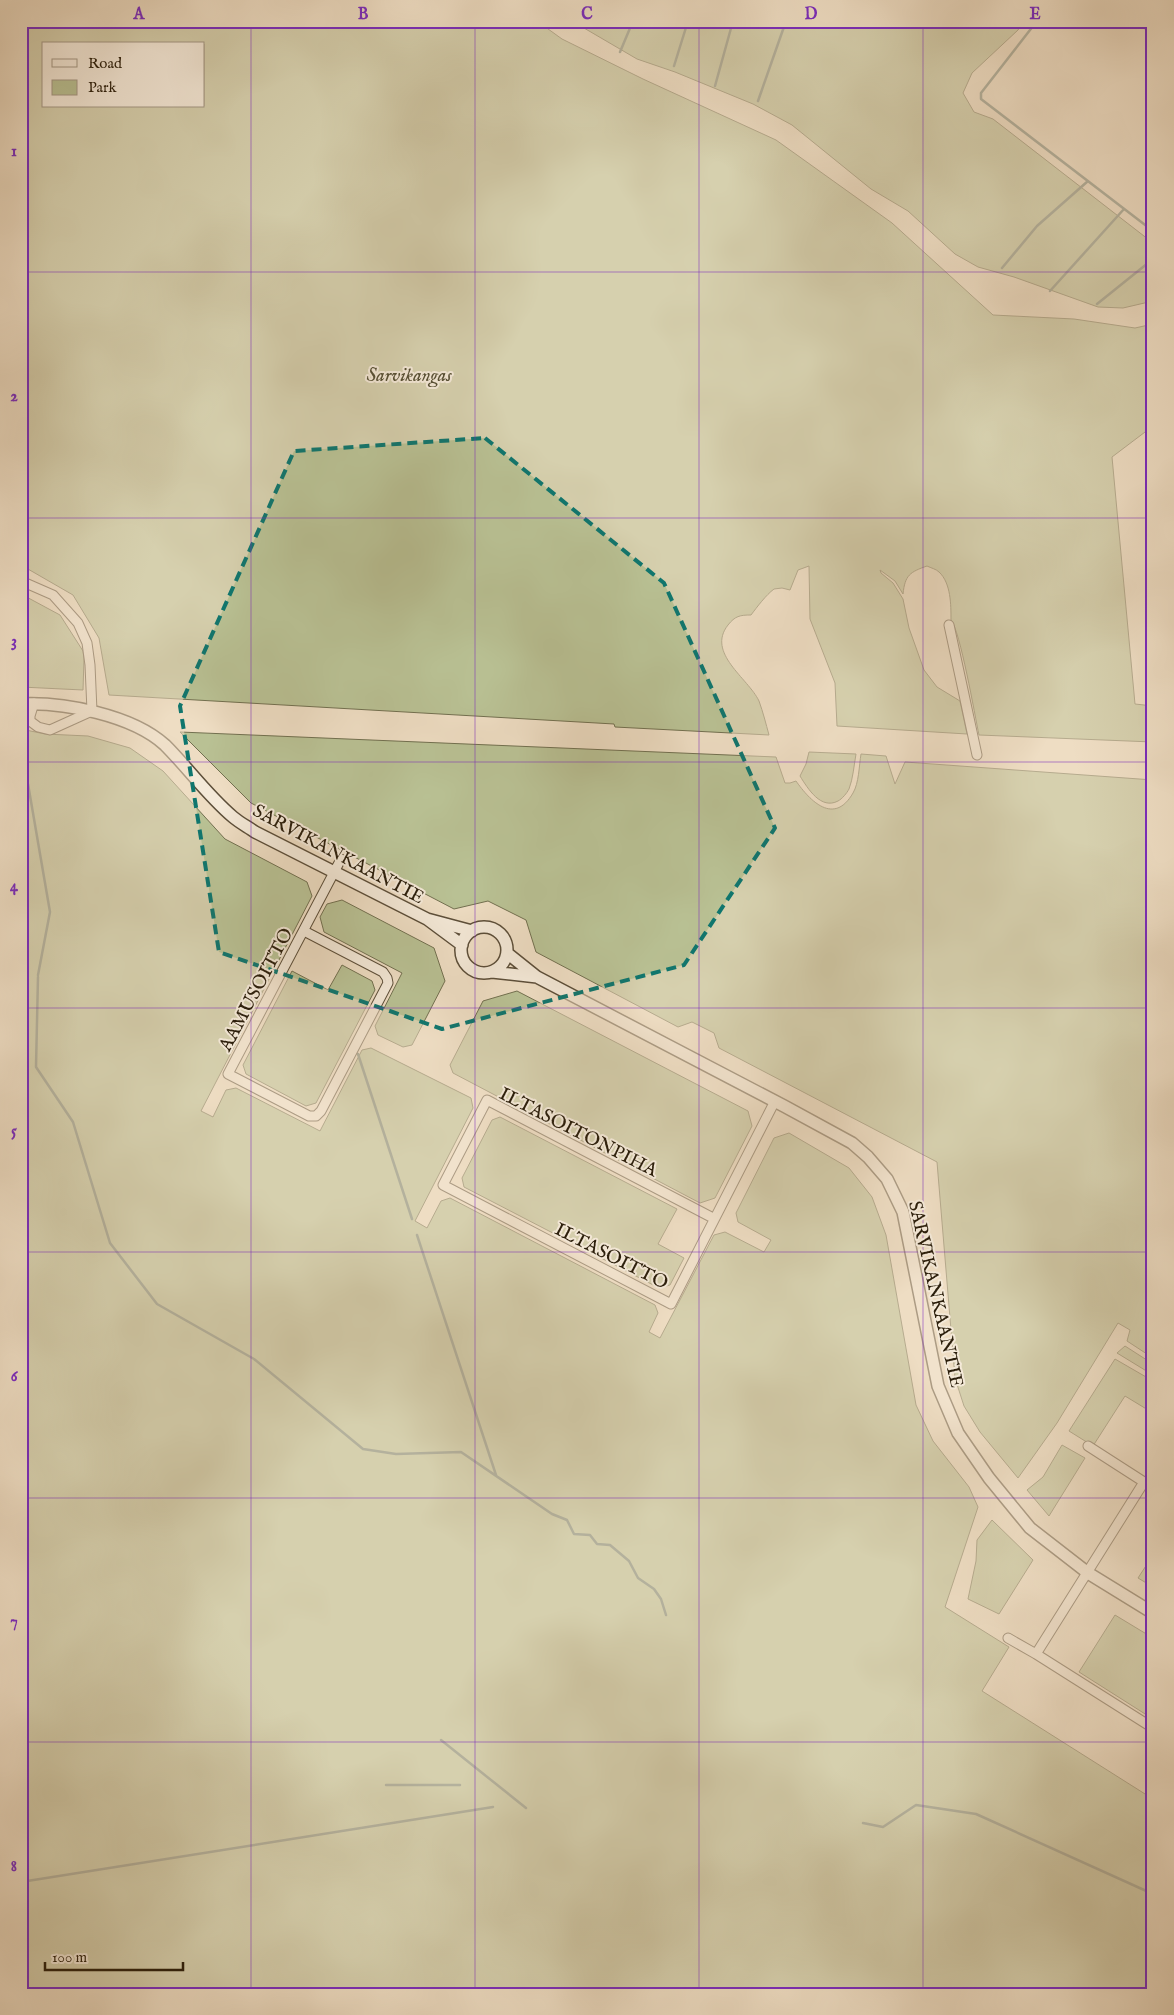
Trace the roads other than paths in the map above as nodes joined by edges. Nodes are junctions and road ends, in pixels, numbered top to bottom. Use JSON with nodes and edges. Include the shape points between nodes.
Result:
{"nodes":[{"id":1,"x":1142,"y":21,"type":"edge"},
{"id":2,"x":1153,"y":29,"type":"edge"},
{"id":3,"x":21,"y":581,"type":"edge"},
{"id":4,"x":949,"y":624,"type":"dead end"},
{"id":5,"x":34,"y":703,"type":"junction"},
{"id":6,"x":21,"y":704,"type":"edge"},
{"id":7,"x":92,"y":711,"type":"junction"},
{"id":8,"x":977,"y":755,"type":"dead end"},
{"id":9,"x":341,"y":859,"type":"dead end"},
{"id":10,"x":334,"y":872,"type":"junction"},
{"id":11,"x":427,"y":919,"type":"junction"},
{"id":12,"x":304,"y":931,"type":"junction"},
{"id":13,"x":472,"y":931,"type":"junction"},
{"id":14,"x":462,"y":945,"type":"junction"},
{"id":15,"x":507,"y":953,"type":"junction"},
{"id":16,"x":492,"y":972,"type":"junction"},
{"id":17,"x":537,"y":978,"type":"junction"},
{"id":18,"x":774,"y":1101,"type":"junction"},
{"id":19,"x":443,"y":1185,"type":"joint"},
{"id":20,"x":713,"y":1218,"type":"junction"},
{"id":21,"x":1088,"y":1446,"type":"dead end"},
{"id":22,"x":1144,"y":1482,"type":"junction"},
{"id":23,"x":1153,"y":1486,"type":"edge"},
{"id":24,"x":1088,"y":1573,"type":"junction"},
{"id":25,"x":1153,"y":1613,"type":"edge"},
{"id":26,"x":1008,"y":1638,"type":"dead end"},
{"id":27,"x":1036,"y":1654,"type":"junction"},
{"id":28,"x":1153,"y":1728,"type":"edge"}],
"edges":[{"from":1,"to":2,"type":"street"},
{"from":3,"to":7,"type":"street","via":[[53,596],[78,623],[87,643]]},
{"from":4,"to":8,"type":"street"},
{"from":5,"to":6,"type":"street","name":"SARVIKANKAANTIE"},
{"from":5,"to":7,"type":"street","name":"SARVIKANKAANTIE"},
{"from":5,"to":7,"type":"street","via":[[30,722],[38,728],[50,730]]},
{"from":7,"to":10,"type":"street","name":"SARVIKANKAANTIE","via":[[140,728],[163,744],[232,816],[255,832]]},
{"from":9,"to":10,"type":"street","name":"AAMUSOITTO"},
{"from":10,"to":11,"type":"street","name":"SARVIKANKAANTIE"},
{"from":10,"to":12,"type":"street","name":"AAMUSOITTO"},
{"from":11,"to":13,"type":"street","name":"SARVIKANKAANTIE"},
{"from":11,"to":14,"type":"street","name":"SARVIKANKAANTIE"},
{"from":12,"to":12,"type":"street","name":"AAMUSOITTO","via":[[228,1074],[309,1116],[316,1116],[388,983],[383,972]]},
{"from":13,"to":14,"type":"street"},
{"from":13,"to":15,"type":"street","name":"SARVIKANKAANTIE","via":[[488,928],[496,931],[503,937]]},
{"from":14,"to":16,"type":"street","name":"SARVIKANKAANTIE","via":[[469,967],[484,973]]},
{"from":15,"to":16,"type":"street","via":[[502,964]]},
{"from":15,"to":17,"type":"street","name":"SARVIKANKAANTIE"},
{"from":16,"to":17,"type":"street","name":"SARVIKANKAANTIE"},
{"from":17,"to":18,"type":"street","name":"SARVIKANKAANTIE"},
{"from":18,"to":20,"type":"street","name":"ILTASOITTO"},
{"from":18,"to":24,"type":"street","name":"SARVIKANKAANTIE","via":[[852,1143],[887,1179],[906,1225],[938,1386],[958,1433],[1030,1528]]},
{"from":19,"to":20,"type":"street","name":"ILTASOITONPIHA","via":[[487,1100]]},
{"from":19,"to":20,"type":"street","name":"ILTASOITTO","via":[[671,1304]]},
{"from":21,"to":22,"type":"street"},
{"from":22,"to":23,"type":"street"},
{"from":22,"to":24,"type":"street"},
{"from":24,"to":25,"type":"street","name":"SARVIKANKAANTIE"},
{"from":24,"to":27,"type":"street"},
{"from":26,"to":27,"type":"street"},
{"from":27,"to":28,"type":"street"}]}
